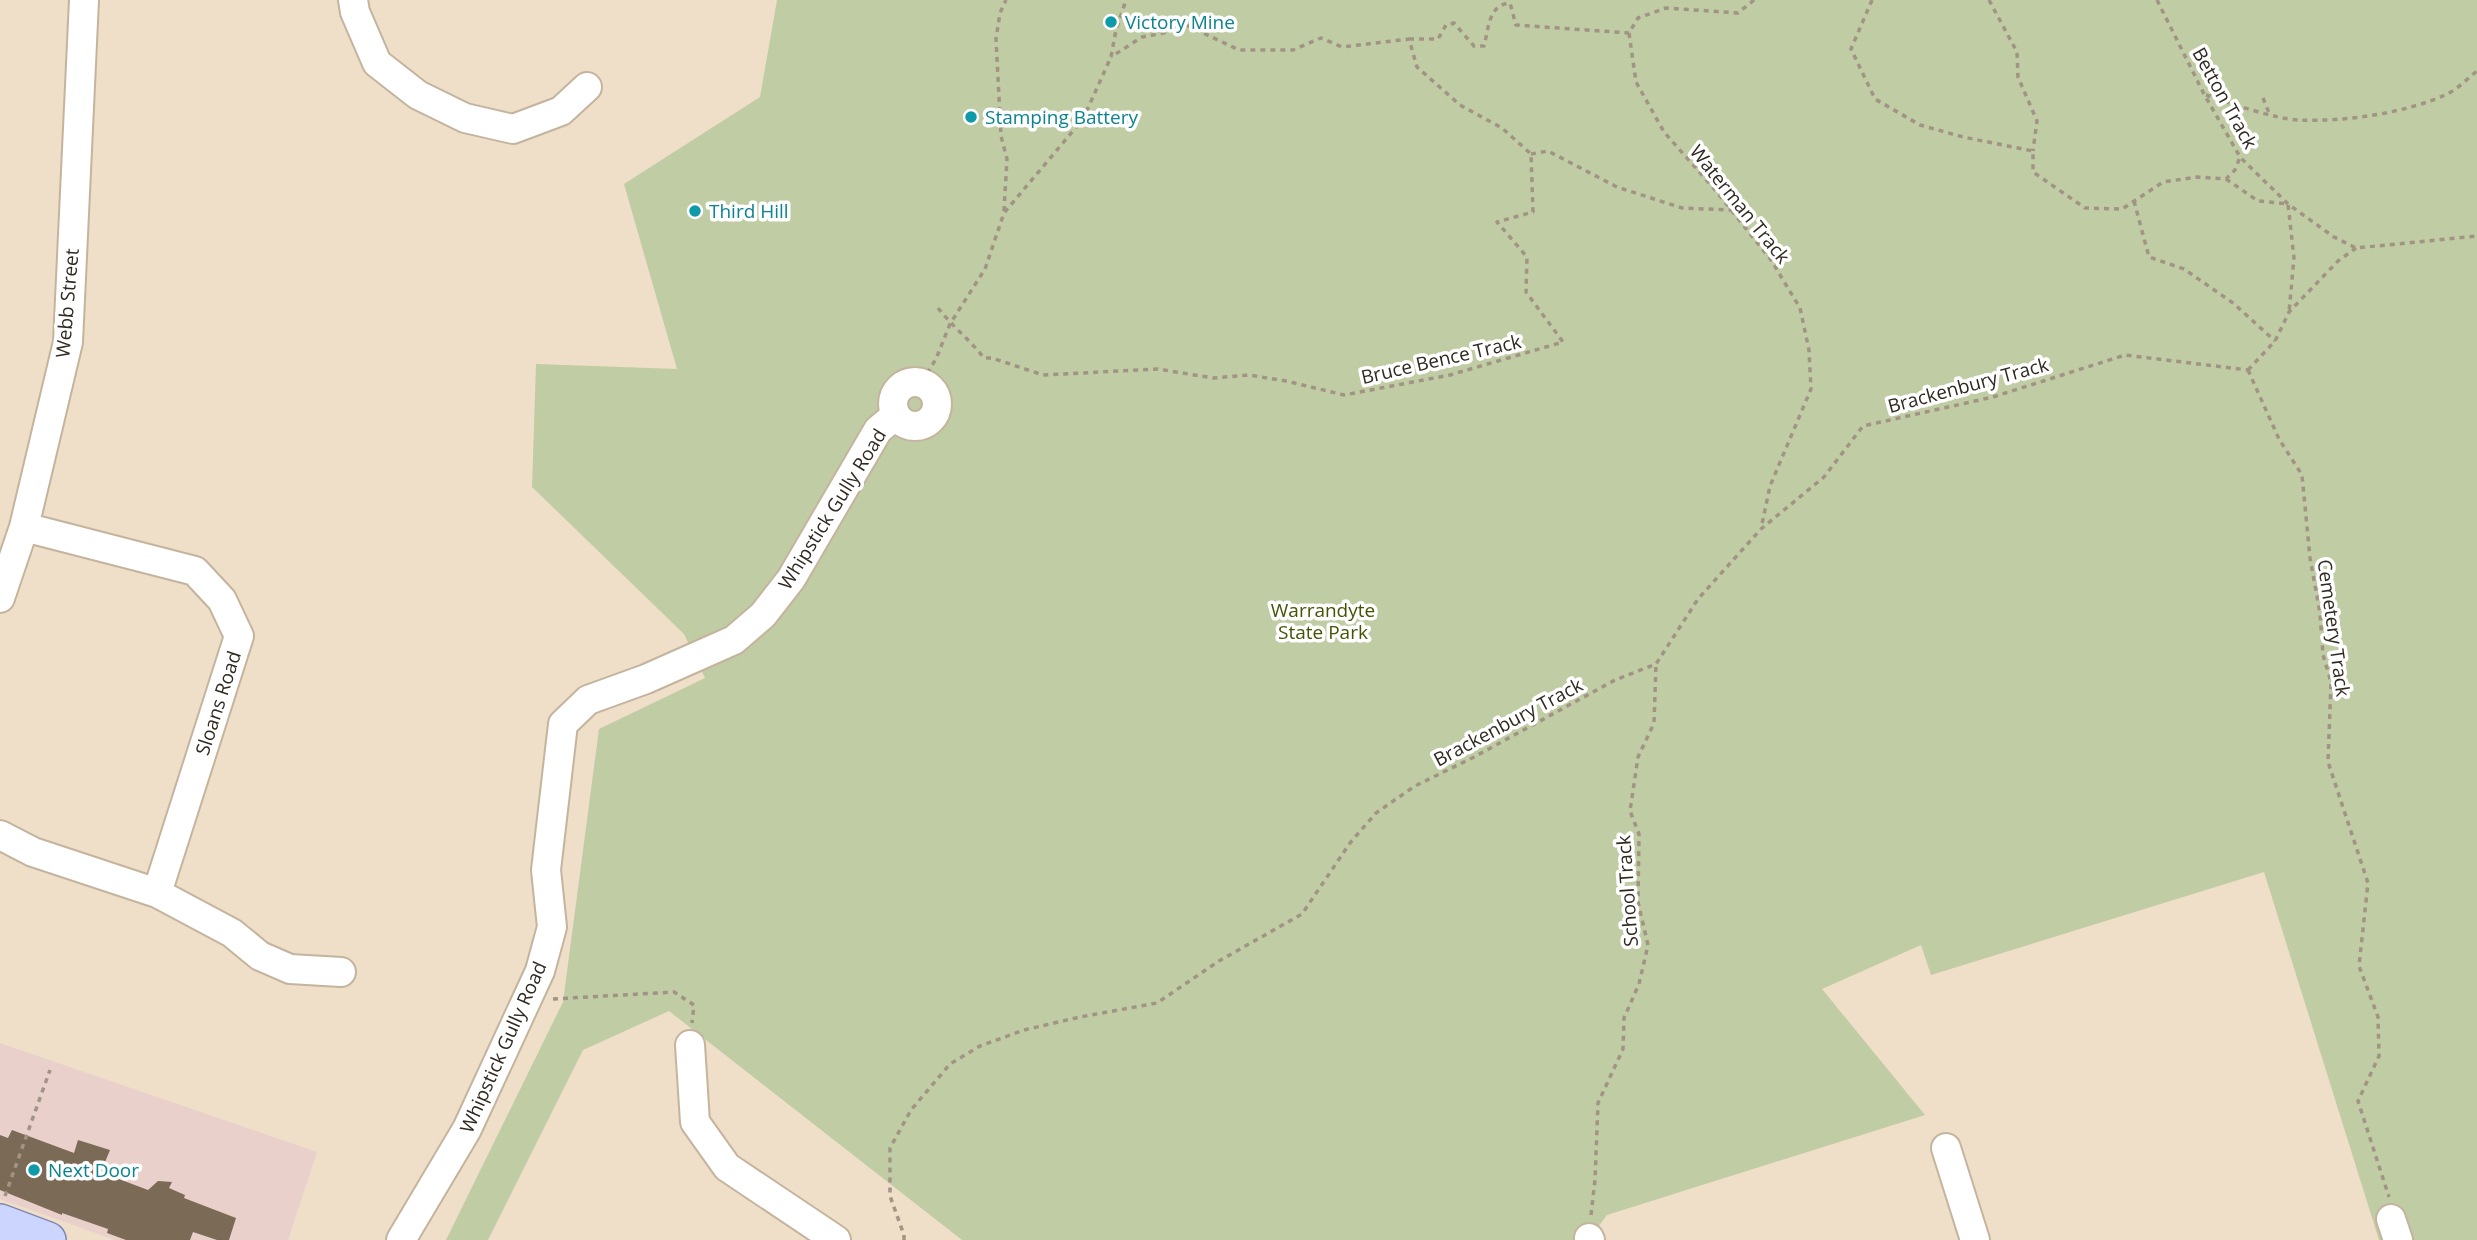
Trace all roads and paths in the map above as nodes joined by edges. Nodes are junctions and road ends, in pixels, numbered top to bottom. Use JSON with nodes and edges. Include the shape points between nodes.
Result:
{"nodes":[{"id":1,"x":84,"y":0,"type":"edge"},
{"id":2,"x":353,"y":0,"type":"edge"},
{"id":3,"x":1006,"y":0,"type":"edge"},
{"id":4,"x":1126,"y":0,"type":"edge"},
{"id":5,"x":1754,"y":0,"type":"edge"},
{"id":6,"x":1872,"y":0,"type":"edge"},
{"id":7,"x":1989,"y":0,"type":"edge"},
{"id":8,"x":2157,"y":0,"type":"edge"},
{"id":9,"x":1629,"y":33,"type":"junction"},
{"id":10,"x":1409,"y":39,"type":"junction"},
{"id":11,"x":1111,"y":57,"type":"junction"},
{"id":12,"x":2477,"y":71,"type":"edge"},
{"id":13,"x":587,"y":87,"type":"dead end"},
{"id":14,"x":2204,"y":94,"type":"junction"},
{"id":15,"x":2263,"y":98,"type":"dead end"},
{"id":16,"x":2269,"y":113,"type":"junction"},
{"id":17,"x":2033,"y":151,"type":"junction"},
{"id":18,"x":1531,"y":154,"type":"junction"},
{"id":19,"x":2240,"y":157,"type":"junction"},
{"id":20,"x":2226,"y":178,"type":"junction"},
{"id":21,"x":2134,"y":201,"type":"junction"},
{"id":22,"x":2288,"y":204,"type":"junction"},
{"id":23,"x":1731,"y":210,"type":"junction"},
{"id":24,"x":1004,"y":214,"type":"junction"},
{"id":25,"x":2477,"y":236,"type":"edge"},
{"id":26,"x":2356,"y":248,"type":"junction"},
{"id":27,"x":938,"y":308,"type":"dead end"},
{"id":28,"x":2289,"y":312,"type":"junction"},
{"id":29,"x":950,"y":324,"type":"junction"},
{"id":30,"x":2275,"y":341,"type":"junction"},
{"id":31,"x":2248,"y":370,"type":"junction"},
{"id":32,"x":922,"y":383,"type":"joint"},
{"id":33,"x":24,"y":527,"type":"junction"},
{"id":34,"x":1761,"y":529,"type":"junction"},
{"id":35,"x":0,"y":598,"type":"edge"},
{"id":36,"x":1656,"y":664,"type":"junction"},
{"id":37,"x":0,"y":835,"type":"edge"},
{"id":38,"x":157,"y":893,"type":"junction"},
{"id":39,"x":341,"y":972,"type":"dead end"},
{"id":40,"x":526,"y":1001,"type":"junction"},
{"id":41,"x":690,"y":1045,"type":"joint"},
{"id":42,"x":50,"y":1070,"type":"dead end"},
{"id":43,"x":1946,"y":1148,"type":"dead end"},
{"id":44,"x":2,"y":1210,"type":"edge"},
{"id":45,"x":2395,"y":1230,"type":"edge"},
{"id":46,"x":1590,"y":1239,"type":"edge"},
{"id":47,"x":48,"y":1240,"type":"edge"},
{"id":48,"x":401,"y":1240,"type":"edge"},
{"id":49,"x":836,"y":1240,"type":"edge"},
{"id":50,"x":904,"y":1240,"type":"edge"},
{"id":51,"x":1975,"y":1240,"type":"edge"}],
"edges":[{"from":1,"to":33,"type":"street","name":"Webb Street","via":[[68,342]]},
{"from":2,"to":13,"type":"street","via":[[377,63],[418,95],[464,118],[513,129],[561,111]]},
{"from":3,"to":24,"type":"path","via":[[996,39],[1001,136],[1007,159]]},
{"from":4,"to":11,"type":"path"},
{"from":5,"to":9,"type":"path","via":[[1738,13],[1666,8],[1638,18]]},
{"from":6,"to":17,"type":"path","via":[[1851,49],[1875,99],[1920,125]]},
{"from":7,"to":17,"type":"path","via":[[2017,52],[2018,77],[2036,121]]},
{"from":8,"to":14,"type":"path","name":"Betton Track"},
{"from":9,"to":10,"type":"path","via":[[1516,25],[1510,3],[1493,10],[1484,46],[1474,46],[1454,23],[1446,25],[1438,39]]},
{"from":9,"to":23,"type":"path","name":"Waterman Track","via":[[1636,82],[1664,132]]},
{"from":10,"to":11,"type":"path","via":[[1342,47],[1321,38],[1293,50],[1239,50],[1180,22],[1169,32],[1142,37]]},
{"from":10,"to":18,"type":"path","via":[[1417,68]]},
{"from":11,"to":24,"type":"path","via":[[1083,119]]},
{"from":12,"to":16,"type":"path","via":[[2450,93],[2407,108],[2343,119],[2297,120]]},
{"from":14,"to":16,"type":"path"},
{"from":14,"to":19,"type":"path","name":"Betton Track"},
{"from":15,"to":16,"type":"path"},
{"from":17,"to":21,"type":"path","via":[[2033,172],[2085,208],[2122,209]]},
{"from":18,"to":23,"type":"path","via":[[1549,151],[1616,187],[1682,208]]},
{"from":18,"to":29,"type":"path","name":"Bruce Bence Track","via":[[1532,212],[1497,222],[1527,257],[1526,292],[1563,342],[1450,375],[1344,395],[1249,375],[1213,378],[1158,369],[1043,375],[984,358],[969,338]]},
{"from":19,"to":20,"type":"path"},
{"from":19,"to":22,"type":"path","name":"Betton Track"},
{"from":20,"to":21,"type":"path","via":[[2163,182]]},
{"from":20,"to":22,"type":"path","via":[[2258,201]]},
{"from":21,"to":30,"type":"path","via":[[2149,257],[2185,269]]},
{"from":22,"to":26,"type":"path","name":"Betton Track"},
{"from":22,"to":28,"type":"path","via":[[2294,258]]},
{"from":23,"to":34,"type":"path","name":"Waterman Track","via":[[1771,260],[1800,308],[1809,350],[1811,388],[1770,486]]},
{"from":24,"to":29,"type":"path","via":[[985,269]]},
{"from":25,"to":26,"type":"path"},
{"from":26,"to":28,"type":"path"},
{"from":27,"to":29,"type":"path","name":"Bruce Bence Track"},
{"from":28,"to":30,"type":"path"},
{"from":29,"to":32,"type":"path"},
{"from":30,"to":31,"type":"path"},
{"from":31,"to":34,"type":"path","name":"Brackenbury Track","via":[[2125,355],[1993,397],[1863,426],[1824,477]]},
{"from":31,"to":45,"type":"path","name":"Cemetery Track","via":[[2279,439],[2302,475],[2323,655],[2331,682],[2329,762],[2368,883],[2359,966],[2378,1017],[2379,1056],[2358,1101],[2384,1178]]},
{"from":32,"to":40,"type":"street","name":"Whipstick Gully Road","via":[[937,400],[934,415],[915,426],[896,415],[878,430],[791,579],[763,615],[734,640],[588,699],[562,724],[546,870],[552,927]]},
{"from":33,"to":35,"type":"street","name":"Webb Street"},
{"from":33,"to":38,"type":"street","name":"Sloans Road","via":[[195,571],[222,600],[239,636]]},
{"from":34,"to":36,"type":"path","name":"Brackenbury Track","via":[[1698,599]]},
{"from":36,"to":46,"type":"path","name":"School Track","via":[[1654,723],[1637,757],[1630,811],[1640,834],[1638,902],[1648,945],[1639,984],[1624,1018],[1623,1049],[1598,1103]]},
{"from":36,"to":50,"type":"path","name":"Brackenbury Track","via":[[1615,680],[1415,786],[1376,813],[1358,833],[1302,914],[1157,1003],[1024,1030],[980,1046],[950,1065],[912,1110],[890,1148],[890,1196]]},
{"from":37,"to":38,"type":"street","via":[[33,852]]},
{"from":38,"to":39,"type":"street","via":[[232,933],[260,956],[290,969]]},
{"from":40,"to":41,"type":"path","via":[[674,992],[695,1005]]},
{"from":40,"to":48,"type":"street","name":"Whipstick Gully Road","via":[[467,1129]]},
{"from":41,"to":49,"type":"street","via":[[695,1122],[727,1167]]},
{"from":42,"to":44,"type":"path"},
{"from":43,"to":51,"type":"street"},
{"from":44,"to":47,"type":"main road"}]}
